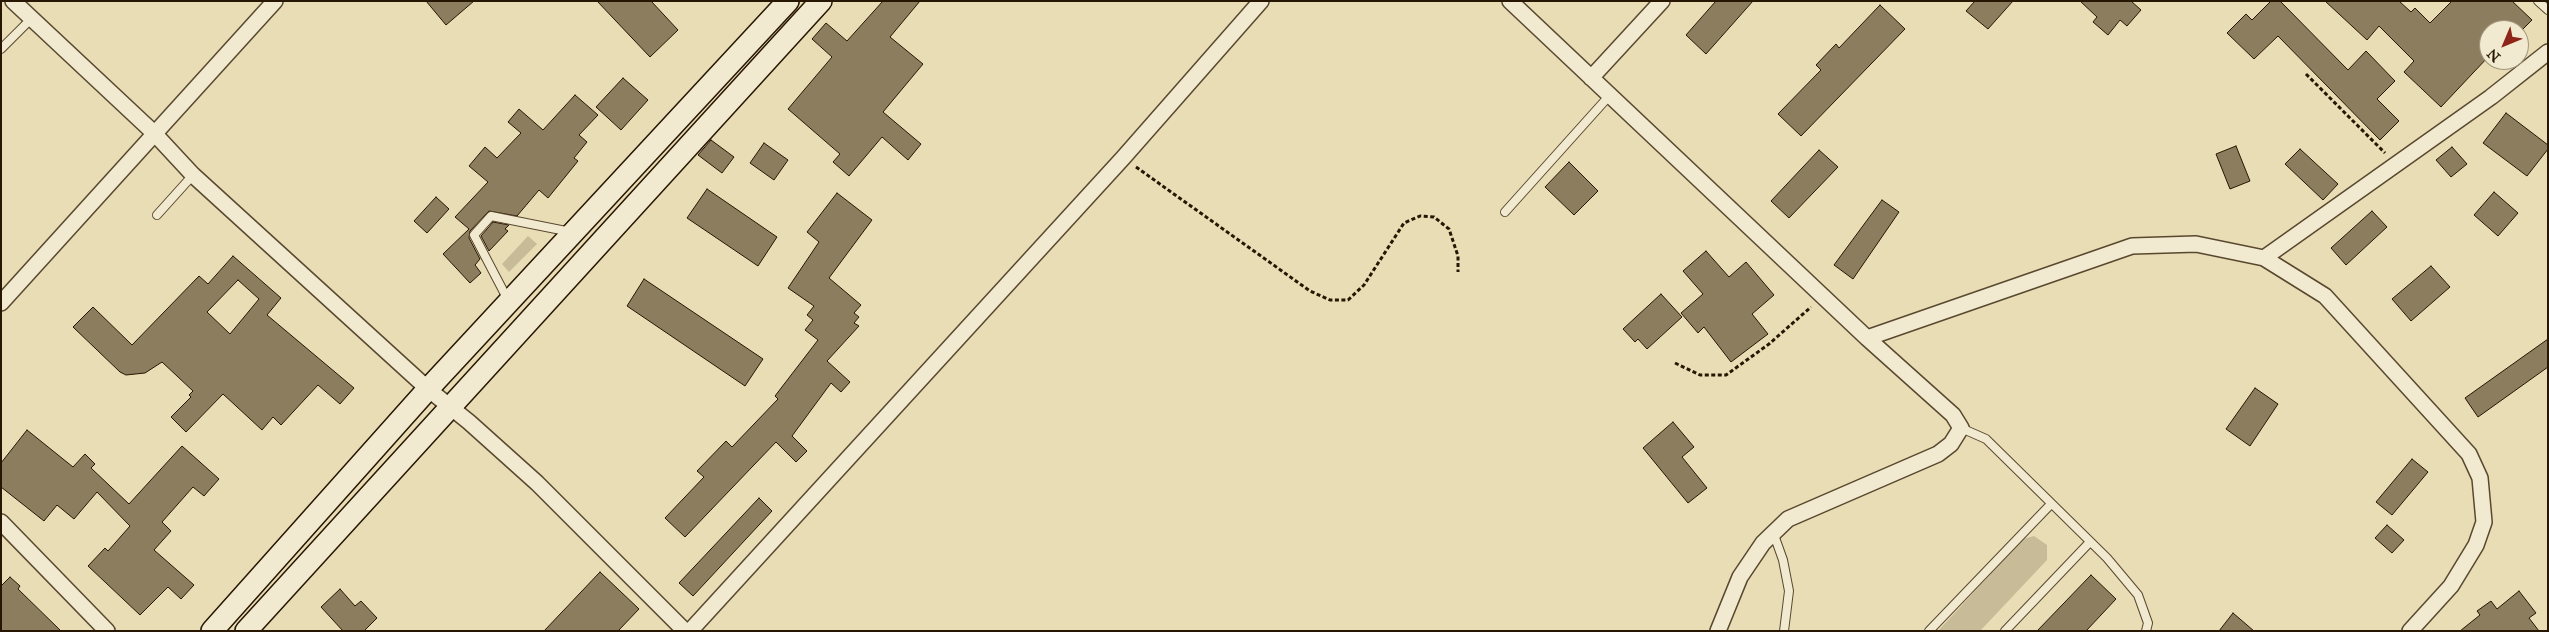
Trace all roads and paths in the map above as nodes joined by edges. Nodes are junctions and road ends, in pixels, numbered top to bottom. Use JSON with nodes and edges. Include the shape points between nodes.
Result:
{"nodes":[{"id":1,"x":13,"y":1,"type":"edge"},
{"id":2,"x":275,"y":1,"type":"edge"},
{"id":3,"x":788,"y":1,"type":"edge"},
{"id":4,"x":821,"y":1,"type":"edge"},
{"id":5,"x":1261,"y":1,"type":"edge"},
{"id":6,"x":1510,"y":1,"type":"edge"},
{"id":7,"x":1662,"y":1,"type":"edge"},
{"id":8,"x":2538,"y":1,"type":"edge"},
{"id":9,"x":2548,"y":10,"type":"edge"},
{"id":10,"x":31,"y":19,"type":"junction"},
{"id":11,"x":1,"y":50,"type":"edge"},
{"id":12,"x":2548,"y":52,"type":"edge"},
{"id":13,"x":2306,"y":74,"type":"dead end"},
{"id":14,"x":1591,"y":78,"type":"junction"},
{"id":15,"x":1610,"y":95,"type":"junction"},
{"id":16,"x":154,"y":133,"type":"junction"},
{"id":17,"x":1123,"y":158,"type":"junction"},
{"id":18,"x":2396,"y":164,"type":"junction"},
{"id":19,"x":192,"y":175,"type":"junction"},
{"id":20,"x":1506,"y":212,"type":"dead end"},
{"id":21,"x":156,"y":215,"type":"dead end"},
{"id":22,"x":574,"y":232,"type":"junction"},
{"id":23,"x":2264,"y":258,"type":"junction"},
{"id":24,"x":1458,"y":272,"type":"dead end"},
{"id":25,"x":1822,"y":297,"type":"junction"},
{"id":26,"x":509,"y":302,"type":"junction"},
{"id":27,"x":1,"y":303,"type":"edge"},
{"id":28,"x":1867,"y":338,"type":"junction"},
{"id":29,"x":1675,"y":363,"type":"dead end"},
{"id":30,"x":428,"y":389,"type":"junction"},
{"id":31,"x":450,"y":407,"type":"junction"},
{"id":32,"x":1961,"y":428,"type":"junction"},
{"id":33,"x":2051,"y":504,"type":"junction"},
{"id":34,"x":1,"y":522,"type":"edge"},
{"id":35,"x":1773,"y":532,"type":"junction"},
{"id":36,"x":2089,"y":543,"type":"junction"},
{"id":37,"x":108,"y":631,"type":"edge"},
{"id":38,"x":212,"y":631,"type":"edge"},
{"id":39,"x":246,"y":631,"type":"edge"},
{"id":40,"x":685,"y":631,"type":"edge"},
{"id":41,"x":690,"y":631,"type":"edge"},
{"id":42,"x":1718,"y":631,"type":"edge"},
{"id":43,"x":1784,"y":631,"type":"edge"},
{"id":44,"x":1929,"y":631,"type":"edge"},
{"id":45,"x":2005,"y":631,"type":"edge"},
{"id":46,"x":2146,"y":631,"type":"edge"},
{"id":47,"x":2410,"y":631,"type":"edge"}],
"edges":[{"from":1,"to":10,"type":"street"},
{"from":2,"to":16,"type":"street"},
{"from":3,"to":22,"type":"street"},
{"from":4,"to":31,"type":"street"},
{"from":5,"to":17,"type":"street"},
{"from":6,"to":14,"type":"street"},
{"from":7,"to":14,"type":"street"},
{"from":8,"to":9,"type":"lane"},
{"from":10,"to":11,"type":"lane"},
{"from":10,"to":16,"type":"street"},
{"from":12,"to":18,"type":"street","via":[[2492,97]]},
{"from":13,"to":18,"type":"path"},
{"from":14,"to":15,"type":"street"},
{"from":15,"to":20,"type":"lane"},
{"from":15,"to":25,"type":"street"},
{"from":16,"to":19,"type":"street"},
{"from":16,"to":27,"type":"street"},
{"from":17,"to":24,"type":"path","via":[[1310,291],[1330,300],[1348,300],[1359,290],[1404,223],[1420,216],[1434,217],[1449,228],[1458,256]]},
{"from":17,"to":41,"type":"street"},
{"from":18,"to":23,"type":"street"},
{"from":19,"to":21,"type":"lane"},
{"from":19,"to":30,"type":"street"},
{"from":22,"to":26,"type":"street"},
{"from":22,"to":26,"type":"lane","via":[[491,216],[474,235]]},
{"from":23,"to":28,"type":"street","via":[[2196,244],[2132,246]]},
{"from":23,"to":47,"type":"street","via":[[2325,296],[2469,454],[2480,478],[2484,522],[2476,544],[2452,586]]},
{"from":25,"to":28,"type":"street"},
{"from":25,"to":29,"type":"path","via":[[1769,344],[1726,375],[1700,374]]},
{"from":26,"to":30,"type":"street"},
{"from":28,"to":32,"type":"street","via":[[1953,415]]},
{"from":30,"to":31,"type":"street"},
{"from":30,"to":38,"type":"street"},
{"from":31,"to":39,"type":"street"},
{"from":31,"to":40,"type":"street","via":[[537,483]]},
{"from":32,"to":33,"type":"lane","via":[[1986,438]]},
{"from":32,"to":35,"type":"street","via":[[1951,444],[1938,454],[1788,519]]},
{"from":33,"to":36,"type":"lane"},
{"from":33,"to":44,"type":"lane"},
{"from":34,"to":37,"type":"street"},
{"from":35,"to":42,"type":"street","via":[[1740,577]]},
{"from":35,"to":43,"type":"lane","via":[[1789,591]]},
{"from":36,"to":45,"type":"lane"},
{"from":36,"to":46,"type":"lane","via":[[2107,558],[2138,595],[2148,623]]}]}
